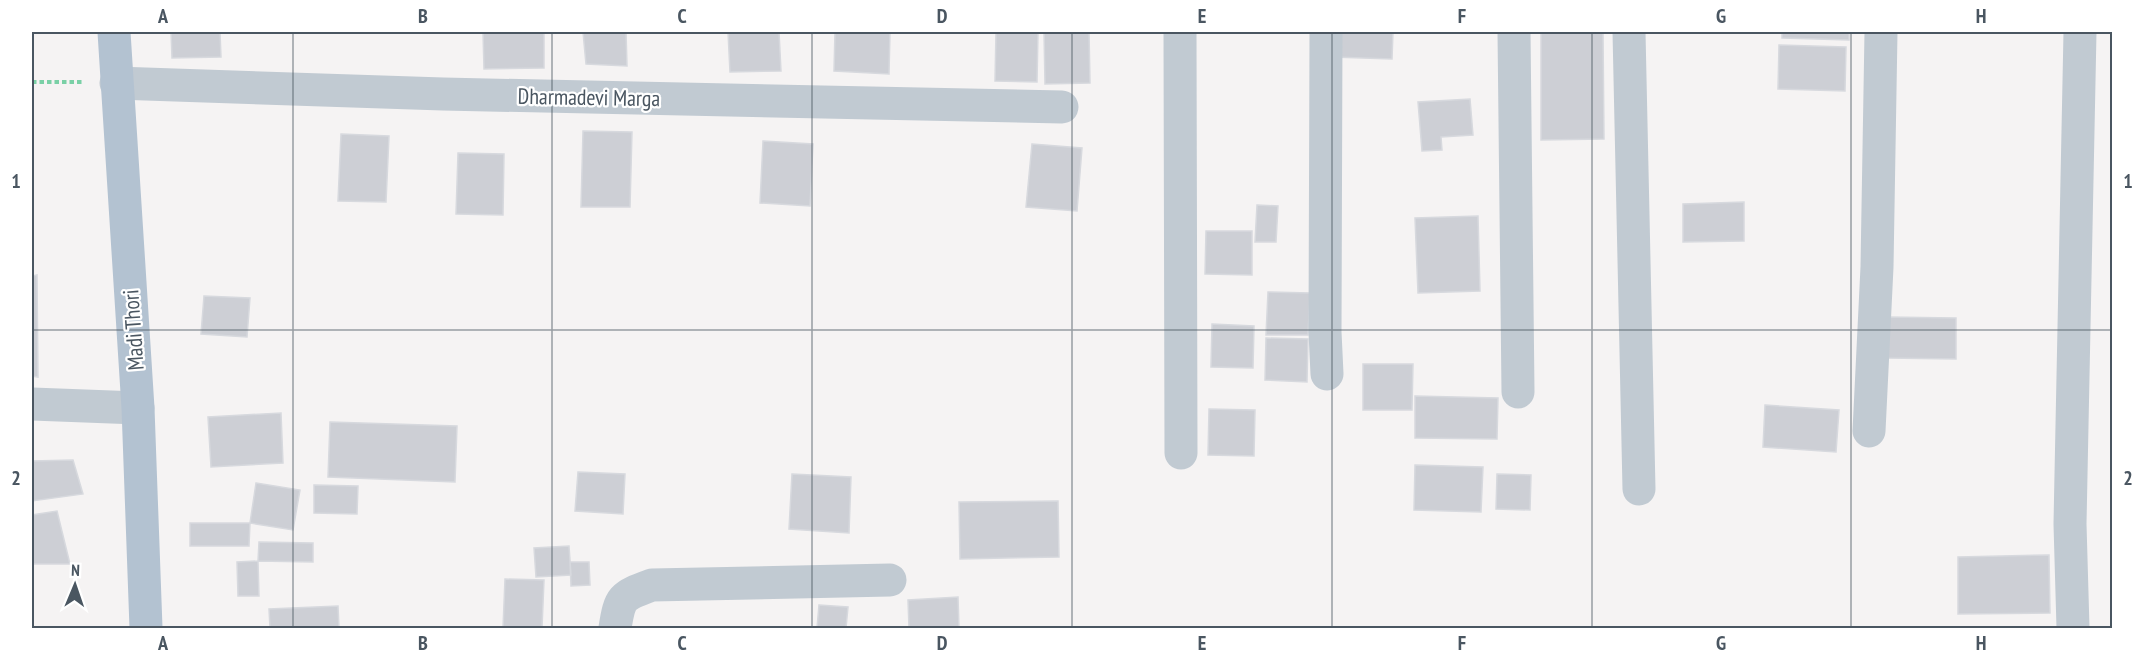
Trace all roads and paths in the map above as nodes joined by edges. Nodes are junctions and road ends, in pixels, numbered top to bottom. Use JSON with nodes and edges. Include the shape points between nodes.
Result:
{"nodes":[{"id":1,"x":114,"y":32,"type":"edge"},
{"id":2,"x":1180,"y":32,"type":"edge"},
{"id":3,"x":1326,"y":32,"type":"edge"},
{"id":4,"x":1514,"y":32,"type":"edge"},
{"id":5,"x":1629,"y":32,"type":"edge"},
{"id":6,"x":1881,"y":32,"type":"edge"},
{"id":7,"x":2080,"y":32,"type":"edge"},
{"id":8,"x":32,"y":82,"type":"edge"},
{"id":9,"x":116,"y":83,"type":"junction"},
{"id":10,"x":1062,"y":107,"type":"dead end"},
{"id":11,"x":1327,"y":374,"type":"dead end"},
{"id":12,"x":1518,"y":392,"type":"dead end"},
{"id":13,"x":32,"y":404,"type":"edge"},
{"id":14,"x":138,"y":408,"type":"junction"},
{"id":15,"x":1869,"y":431,"type":"dead end"},
{"id":16,"x":1181,"y":453,"type":"dead end"},
{"id":17,"x":1639,"y":489,"type":"dead end"},
{"id":18,"x":890,"y":580,"type":"dead end"},
{"id":19,"x":146,"y":628,"type":"edge"},
{"id":20,"x":615,"y":628,"type":"edge"},
{"id":21,"x":2073,"y":628,"type":"edge"}],
"edges":[{"from":1,"to":9,"type":"main road","name":"Madi Thori"},
{"from":2,"to":16,"type":"street"},
{"from":3,"to":11,"type":"street"},
{"from":4,"to":12,"type":"street"},
{"from":5,"to":17,"type":"street"},
{"from":6,"to":15,"type":"street","via":[[1877,267]]},
{"from":7,"to":21,"type":"street","via":[[2070,524]]},
{"from":8,"to":9,"type":"path"},
{"from":9,"to":10,"type":"street","name":"Dharmadevi Marga"},
{"from":9,"to":14,"type":"main road","name":"Madi Thori"},
{"from":13,"to":14,"type":"street"},
{"from":14,"to":19,"type":"main road","name":"Madi Thori"},
{"from":18,"to":20,"type":"street","via":[[652,585],[627,594],[619,606]]}]}
